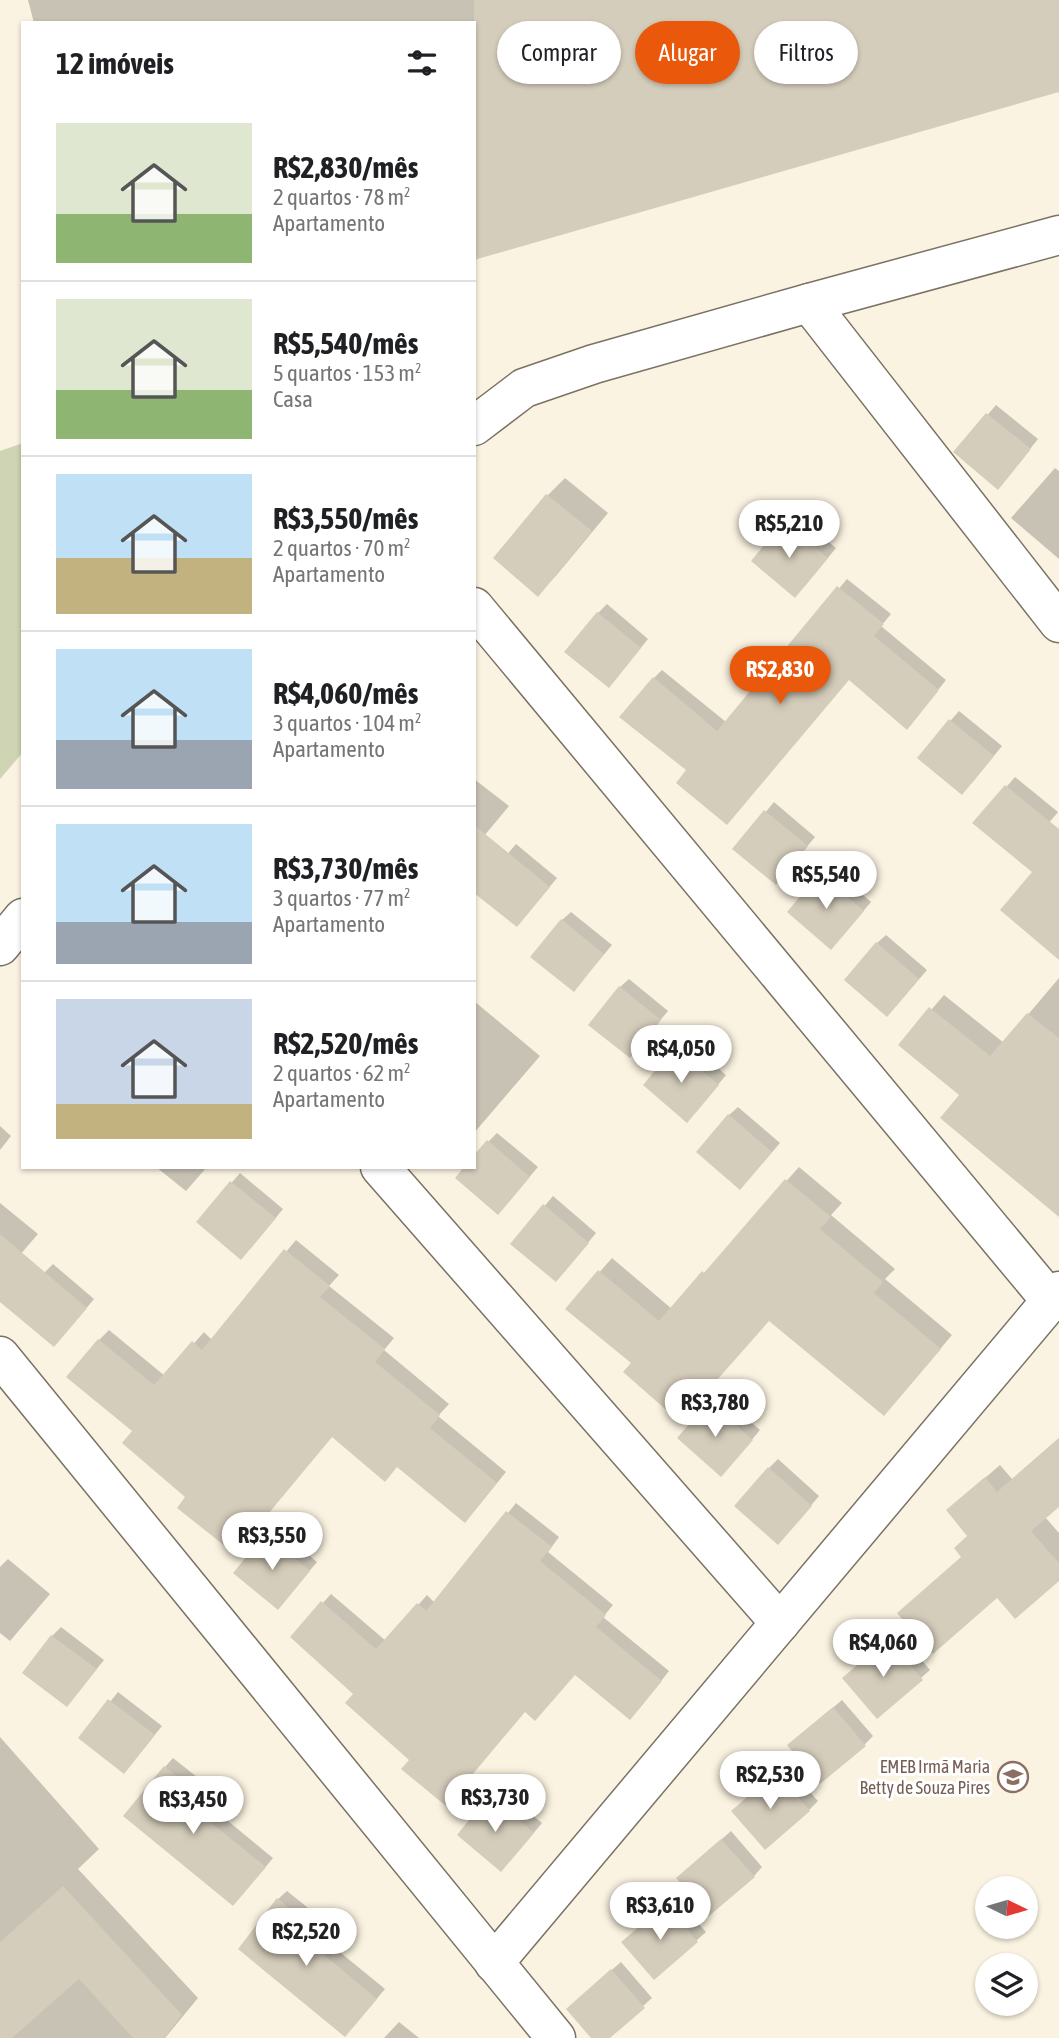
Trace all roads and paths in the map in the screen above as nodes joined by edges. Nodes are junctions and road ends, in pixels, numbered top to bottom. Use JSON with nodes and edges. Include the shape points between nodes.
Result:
{"nodes":[{"id":1,"x":1059,"y":235,"type":"edge"},
{"id":2,"x":808,"y":303,"type":"junction"},
{"id":3,"x":476,"y":424,"type":"edge"},
{"id":4,"x":476,"y":609,"type":"edge"},
{"id":5,"x":1059,"y":623,"type":"edge"},
{"id":6,"x":21,"y":920,"type":"edge"},
{"id":7,"x":0,"y":946,"type":"edge"},
{"id":8,"x":382,"y":1169,"type":"edge"},
{"id":9,"x":1055,"y":1296,"type":"edge"},
{"id":10,"x":0,"y":1356,"type":"edge"},
{"id":11,"x":780,"y":1623,"type":"junction"},
{"id":12,"x":494,"y":1963,"type":"junction"},
{"id":13,"x":556,"y":2038,"type":"edge"}],
"edges":[{"from":1,"to":2,"type":"street"},
{"from":2,"to":3,"type":"street","via":[[524,388]]},
{"from":2,"to":5,"type":"street"},
{"from":4,"to":9,"type":"street"},
{"from":6,"to":7,"type":"street"},
{"from":8,"to":11,"type":"street"},
{"from":9,"to":11,"type":"street"},
{"from":10,"to":12,"type":"street"},
{"from":11,"to":12,"type":"street"},
{"from":12,"to":13,"type":"street"}]}
